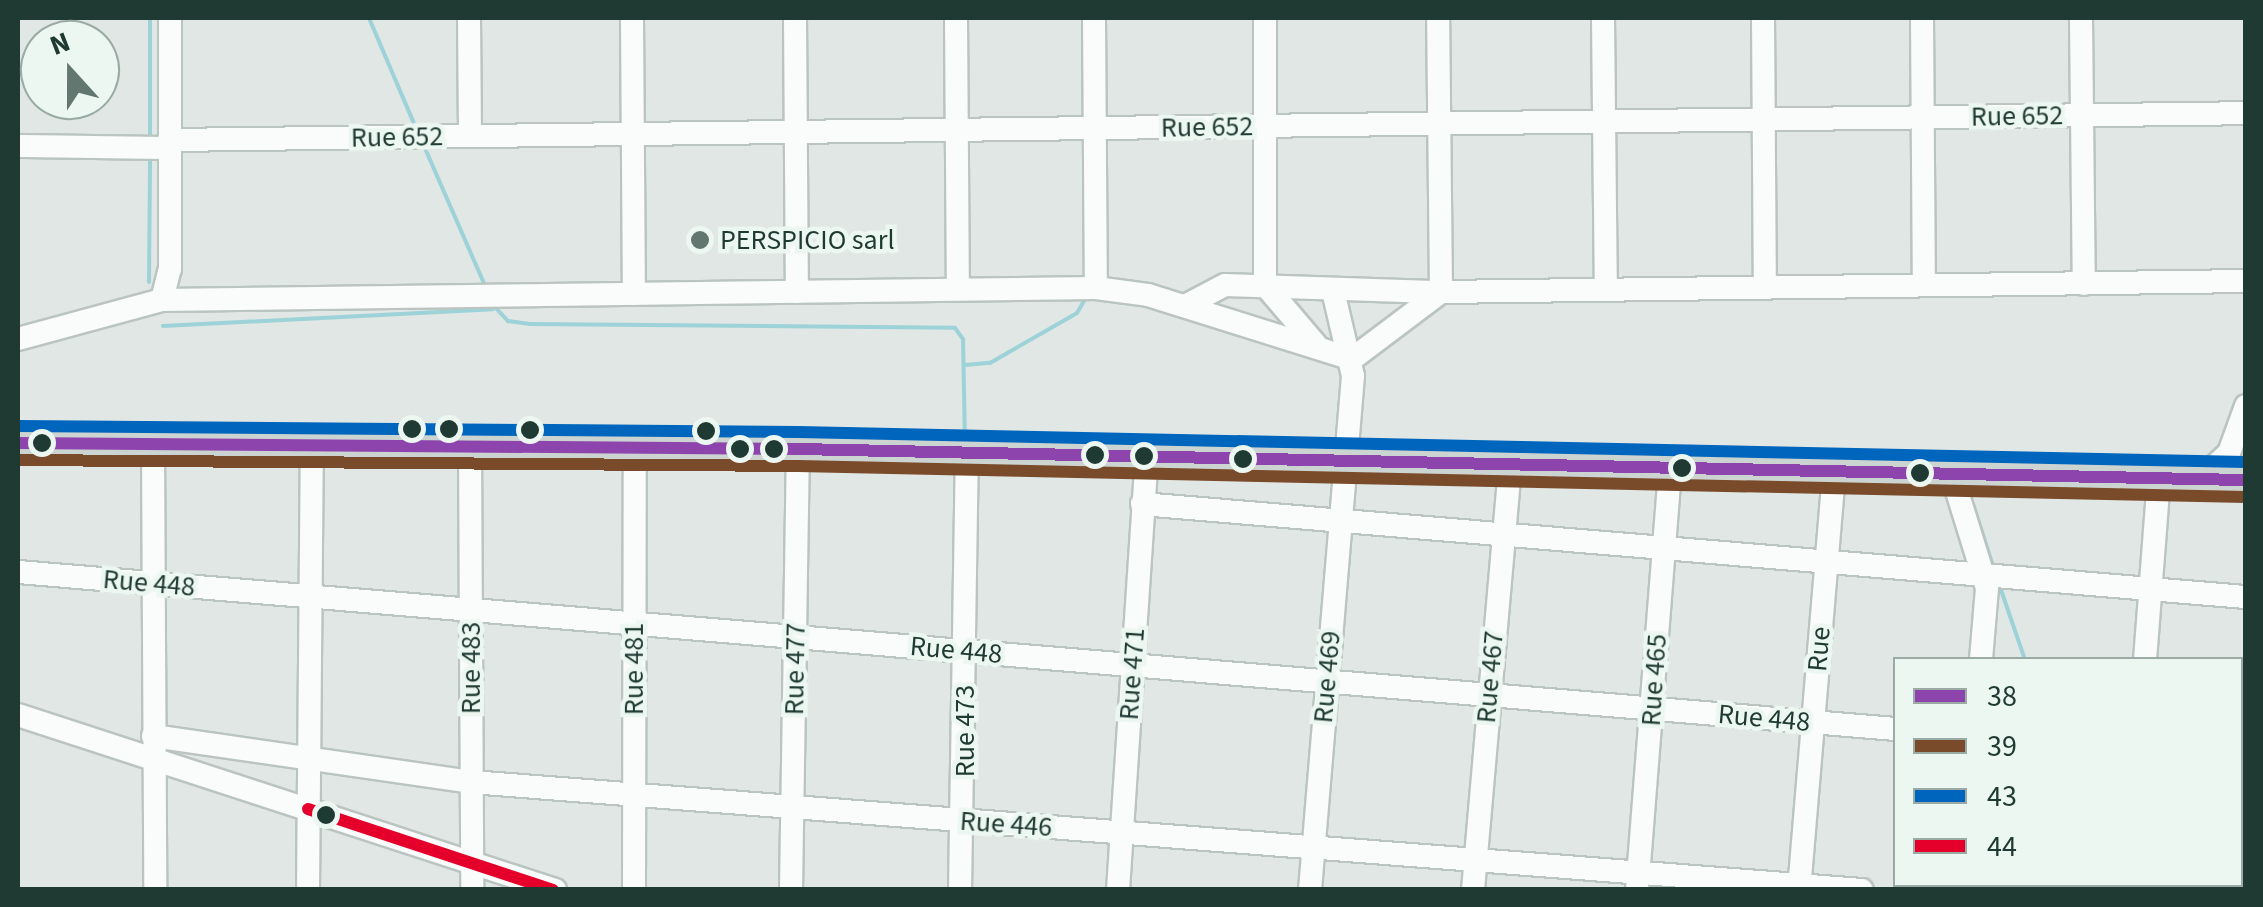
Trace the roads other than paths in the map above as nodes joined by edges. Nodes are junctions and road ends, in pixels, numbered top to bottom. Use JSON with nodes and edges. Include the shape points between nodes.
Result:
{"nodes":[{"id":1,"x":170,"y":18,"type":"edge"},
{"id":2,"x":469,"y":18,"type":"edge"},
{"id":3,"x":632,"y":18,"type":"edge"},
{"id":4,"x":794,"y":18,"type":"edge"},
{"id":5,"x":956,"y":18,"type":"edge"},
{"id":6,"x":1094,"y":18,"type":"edge"},
{"id":7,"x":1264,"y":18,"type":"edge"},
{"id":8,"x":1438,"y":18,"type":"edge"},
{"id":9,"x":1603,"y":18,"type":"edge"},
{"id":10,"x":1763,"y":18,"type":"edge"},
{"id":11,"x":1922,"y":18,"type":"edge"},
{"id":12,"x":2082,"y":18,"type":"edge"},
{"id":13,"x":2246,"y":113,"type":"edge"},
{"id":14,"x":2082,"y":115,"type":"junction"},
{"id":15,"x":1923,"y":117,"type":"junction"},
{"id":16,"x":1764,"y":119,"type":"junction"},
{"id":17,"x":1604,"y":121,"type":"junction"},
{"id":18,"x":1439,"y":123,"type":"junction"},
{"id":19,"x":1266,"y":126,"type":"junction"},
{"id":20,"x":1095,"y":128,"type":"junction"},
{"id":21,"x":957,"y":130,"type":"junction"},
{"id":22,"x":796,"y":132,"type":"junction"},
{"id":23,"x":633,"y":134,"type":"junction"},
{"id":24,"x":470,"y":136,"type":"junction"},
{"id":25,"x":169,"y":144,"type":"junction"},
{"id":26,"x":18,"y":146,"type":"edge"},
{"id":27,"x":2246,"y":281,"type":"edge"},
{"id":28,"x":2084,"y":284,"type":"junction"},
{"id":29,"x":1265,"y":285,"type":"junction"},
{"id":30,"x":1924,"y":286,"type":"junction"},
{"id":31,"x":1096,"y":288,"type":"junction"},
{"id":32,"x":1766,"y":288,"type":"junction"},
{"id":33,"x":958,"y":290,"type":"junction"},
{"id":34,"x":1606,"y":290,"type":"junction"},
{"id":35,"x":1333,"y":291,"type":"junction"},
{"id":36,"x":797,"y":292,"type":"junction"},
{"id":37,"x":1440,"y":292,"type":"junction"},
{"id":38,"x":634,"y":294,"type":"junction"},
{"id":39,"x":162,"y":300,"type":"junction"},
{"id":40,"x":1186,"y":306,"type":"junction"},
{"id":41,"x":18,"y":339,"type":"edge"},
{"id":42,"x":1317,"y":346,"type":"junction"},
{"id":43,"x":1352,"y":359,"type":"junction"},
{"id":44,"x":2246,"y":406,"type":"edge"},
{"id":45,"x":18,"y":442,"type":"edge"},
{"id":46,"x":153,"y":444,"type":"junction"},
{"id":47,"x":312,"y":445,"type":"junction"},
{"id":48,"x":470,"y":447,"type":"junction"},
{"id":49,"x":635,"y":449,"type":"junction"},
{"id":50,"x":798,"y":449,"type":"junction"},
{"id":51,"x":967,"y":453,"type":"junction"},
{"id":52,"x":1147,"y":459,"type":"junction"},
{"id":53,"x":1347,"y":464,"type":"junction"},
{"id":54,"x":1510,"y":464,"type":"junction"},
{"id":55,"x":1834,"y":468,"type":"junction"},
{"id":56,"x":1670,"y":470,"type":"junction"},
{"id":57,"x":1951,"y":472,"type":"junction"},
{"id":58,"x":2159,"y":478,"type":"junction"},
{"id":59,"x":2202,"y":478,"type":"junction"},
{"id":60,"x":2246,"y":480,"type":"edge"},
{"id":61,"x":1142,"y":504,"type":"junction"},
{"id":62,"x":1342,"y":521,"type":"junction"},
{"id":63,"x":1504,"y":534,"type":"junction"},
{"id":64,"x":1664,"y":548,"type":"junction"},
{"id":65,"x":1826,"y":561,"type":"junction"},
{"id":66,"x":18,"y":572,"type":"edge"},
{"id":67,"x":1986,"y":579,"type":"junction"},
{"id":68,"x":153,"y":583,"type":"junction"},
{"id":69,"x":2151,"y":589,"type":"junction"},
{"id":70,"x":310,"y":596,"type":"junction"},
{"id":71,"x":2246,"y":597,"type":"edge"},
{"id":72,"x":470,"y":610,"type":"junction"},
{"id":73,"x":634,"y":623,"type":"junction"},
{"id":74,"x":796,"y":637,"type":"junction"},
{"id":75,"x":964,"y":651,"type":"junction"},
{"id":76,"x":1981,"y":657,"type":"edge"},
{"id":77,"x":2146,"y":657,"type":"edge"},
{"id":78,"x":1132,"y":665,"type":"junction"},
{"id":79,"x":1325,"y":681,"type":"junction"},
{"id":80,"x":1487,"y":694,"type":"junction"},
{"id":81,"x":1652,"y":708,"type":"junction"},
{"id":82,"x":18,"y":715,"type":"edge"},
{"id":83,"x":1813,"y":722,"type":"junction"},
{"id":84,"x":1893,"y":728,"type":"edge"},
{"id":85,"x":153,"y":747,"type":"junction"},
{"id":86,"x":308,"y":758,"type":"junction"},
{"id":87,"x":472,"y":782,"type":"junction"},
{"id":88,"x":634,"y":795,"type":"junction"},
{"id":89,"x":793,"y":808,"type":"junction"},
{"id":90,"x":308,"y":809,"type":"junction"},
{"id":91,"x":965,"y":820,"type":"junction"},
{"id":92,"x":1122,"y":833,"type":"junction"},
{"id":93,"x":1314,"y":848,"type":"junction"},
{"id":94,"x":1476,"y":860,"type":"junction"},
{"id":95,"x":472,"y":862,"type":"junction"},
{"id":96,"x":1638,"y":881,"type":"edge"},
{"id":97,"x":1799,"y":887,"type":"edge"},
{"id":98,"x":548,"y":888,"type":"edge"},
{"id":99,"x":154,"y":890,"type":"edge"},
{"id":100,"x":308,"y":890,"type":"edge"},
{"id":101,"x":472,"y":890,"type":"edge"},
{"id":102,"x":634,"y":890,"type":"edge"},
{"id":103,"x":791,"y":890,"type":"edge"},
{"id":104,"x":960,"y":890,"type":"edge"},
{"id":105,"x":1118,"y":890,"type":"edge"},
{"id":106,"x":1310,"y":890,"type":"edge"},
{"id":107,"x":1473,"y":890,"type":"edge"},
{"id":108,"x":1862,"y":890,"type":"edge"}],
"edges":[{"from":1,"to":25,"type":"street"},
{"from":2,"to":24,"type":"street"},
{"from":3,"to":23,"type":"street"},
{"from":4,"to":22,"type":"street"},
{"from":5,"to":21,"type":"street"},
{"from":6,"to":20,"type":"street"},
{"from":7,"to":19,"type":"street"},
{"from":8,"to":18,"type":"street"},
{"from":9,"to":17,"type":"street"},
{"from":10,"to":16,"type":"street"},
{"from":11,"to":15,"type":"street"},
{"from":12,"to":14,"type":"street"},
{"from":13,"to":14,"type":"street","name":"Rue 652"},
{"from":14,"to":15,"type":"street","name":"Rue 652"},
{"from":14,"to":28,"type":"street"},
{"from":15,"to":16,"type":"street","name":"Rue 652"},
{"from":15,"to":30,"type":"street"},
{"from":16,"to":17,"type":"street","name":"Rue 652"},
{"from":16,"to":32,"type":"street"},
{"from":17,"to":18,"type":"street","name":"Rue 652"},
{"from":17,"to":34,"type":"street"},
{"from":18,"to":19,"type":"street","name":"Rue 652"},
{"from":18,"to":37,"type":"street"},
{"from":19,"to":20,"type":"street","name":"Rue 652"},
{"from":19,"to":29,"type":"street"},
{"from":20,"to":21,"type":"street","name":"Rue 652"},
{"from":20,"to":31,"type":"street"},
{"from":21,"to":22,"type":"street","name":"Rue 652"},
{"from":21,"to":33,"type":"street"},
{"from":22,"to":23,"type":"street","name":"Rue 652"},
{"from":22,"to":36,"type":"street"},
{"from":23,"to":24,"type":"street","name":"Rue 652"},
{"from":23,"to":38,"type":"street"},
{"from":24,"to":25,"type":"street","name":"Rue 652"},
{"from":25,"to":26,"type":"street","name":"Rue 652"},
{"from":25,"to":39,"type":"street","via":[[170,269]]},
{"from":27,"to":28,"type":"street"},
{"from":28,"to":30,"type":"street"},
{"from":29,"to":35,"type":"street"},
{"from":29,"to":40,"type":"street","via":[[1224,285]]},
{"from":29,"to":42,"type":"street"},
{"from":30,"to":32,"type":"street"},
{"from":31,"to":33,"type":"street"},
{"from":31,"to":40,"type":"street"},
{"from":32,"to":34,"type":"street"},
{"from":33,"to":36,"type":"street"},
{"from":34,"to":37,"type":"street"},
{"from":35,"to":37,"type":"street"},
{"from":35,"to":43,"type":"street","name":"Rue 469"},
{"from":36,"to":38,"type":"street"},
{"from":37,"to":43,"type":"street"},
{"from":38,"to":39,"type":"street"},
{"from":39,"to":41,"type":"street"},
{"from":40,"to":42,"type":"street"},
{"from":42,"to":43,"type":"street"},
{"from":43,"to":53,"type":"street","name":"Rue 469"},
{"from":44,"to":59,"type":"street","via":[[2229,453]]},
{"from":45,"to":46,"type":"main road"},
{"from":46,"to":47,"type":"main road"},
{"from":46,"to":68,"type":"street"},
{"from":47,"to":48,"type":"main road"},
{"from":47,"to":70,"type":"street"},
{"from":48,"to":49,"type":"main road"},
{"from":48,"to":72,"type":"street","name":"Rue 483"},
{"from":49,"to":50,"type":"main road"},
{"from":49,"to":73,"type":"street","name":"Rue 481"},
{"from":50,"to":51,"type":"main road"},
{"from":50,"to":74,"type":"street","name":"Rue 477"},
{"from":51,"to":52,"type":"main road"},
{"from":51,"to":75,"type":"street","name":"Rue 473"},
{"from":52,"to":53,"type":"main road"},
{"from":52,"to":61,"type":"street","name":"Rue 471"},
{"from":53,"to":54,"type":"main road"},
{"from":53,"to":62,"type":"street","name":"Rue 469"},
{"from":54,"to":56,"type":"main road"},
{"from":54,"to":63,"type":"street","name":"Rue 467"},
{"from":55,"to":56,"type":"main road"},
{"from":55,"to":57,"type":"main road"},
{"from":55,"to":65,"type":"street","name":"Rue"},
{"from":56,"to":64,"type":"street","name":"Rue 465"},
{"from":57,"to":58,"type":"main road"},
{"from":57,"to":67,"type":"street"},
{"from":58,"to":59,"type":"main road"},
{"from":58,"to":69,"type":"street"},
{"from":59,"to":60,"type":"main road"},
{"from":61,"to":62,"type":"street"},
{"from":61,"to":78,"type":"street","name":"Rue 471"},
{"from":62,"to":63,"type":"street"},
{"from":62,"to":79,"type":"street","name":"Rue 469"},
{"from":63,"to":64,"type":"street"},
{"from":63,"to":80,"type":"street","name":"Rue 467"},
{"from":64,"to":65,"type":"street"},
{"from":64,"to":81,"type":"street","name":"Rue 465"},
{"from":65,"to":67,"type":"street"},
{"from":65,"to":83,"type":"street","name":"Rue"},
{"from":66,"to":68,"type":"street","name":"Rue 448"},
{"from":67,"to":69,"type":"street"},
{"from":67,"to":76,"type":"street"},
{"from":68,"to":70,"type":"street","name":"Rue 448"},
{"from":68,"to":85,"type":"street"},
{"from":69,"to":71,"type":"street"},
{"from":69,"to":77,"type":"street"},
{"from":70,"to":72,"type":"street","name":"Rue 448"},
{"from":70,"to":86,"type":"street"},
{"from":72,"to":73,"type":"street","name":"Rue 448"},
{"from":72,"to":87,"type":"street","name":"Rue 483"},
{"from":73,"to":74,"type":"street","name":"Rue 448"},
{"from":73,"to":88,"type":"street","name":"Rue 481"},
{"from":74,"to":75,"type":"street","name":"Rue 448"},
{"from":74,"to":89,"type":"street","name":"Rue 477"},
{"from":75,"to":78,"type":"street","name":"Rue 448"},
{"from":75,"to":91,"type":"street","name":"Rue 473"},
{"from":78,"to":79,"type":"street","name":"Rue 448"},
{"from":78,"to":92,"type":"street","name":"Rue 471"},
{"from":79,"to":80,"type":"street","name":"Rue 448"},
{"from":79,"to":93,"type":"street","name":"Rue 469"},
{"from":80,"to":81,"type":"street","name":"Rue 448"},
{"from":80,"to":94,"type":"street","name":"Rue 467"},
{"from":81,"to":83,"type":"street","name":"Rue 448"},
{"from":81,"to":96,"type":"street","name":"Rue 465"},
{"from":82,"to":85,"type":"street"},
{"from":83,"to":84,"type":"street","name":"Rue 448"},
{"from":83,"to":97,"type":"street","name":"Rue"},
{"from":85,"to":86,"type":"street","name":"Rue 446"},
{"from":85,"to":90,"type":"street"},
{"from":85,"to":99,"type":"street"},
{"from":86,"to":87,"type":"street","name":"Rue 446"},
{"from":86,"to":90,"type":"street"},
{"from":87,"to":88,"type":"street","name":"Rue 446"},
{"from":87,"to":95,"type":"street","name":"Rue 483"},
{"from":88,"to":89,"type":"street","name":"Rue 446"},
{"from":88,"to":102,"type":"street","name":"Rue 481"},
{"from":89,"to":91,"type":"street","name":"Rue 446"},
{"from":89,"to":103,"type":"street","name":"Rue 477"},
{"from":90,"to":95,"type":"street"},
{"from":90,"to":100,"type":"street"},
{"from":91,"to":92,"type":"street","name":"Rue 446"},
{"from":91,"to":104,"type":"street","name":"Rue 473"},
{"from":92,"to":93,"type":"street","name":"Rue 446"},
{"from":92,"to":105,"type":"street","name":"Rue 471"},
{"from":93,"to":94,"type":"street","name":"Rue 446"},
{"from":93,"to":106,"type":"street","name":"Rue 469"},
{"from":94,"to":96,"type":"street","name":"Rue 446"},
{"from":94,"to":107,"type":"street","name":"Rue 467"},
{"from":95,"to":98,"type":"street"},
{"from":95,"to":101,"type":"street","name":"Rue 483"},
{"from":96,"to":97,"type":"street","name":"Rue 446"},
{"from":97,"to":108,"type":"street","name":"Rue 446"}]}
